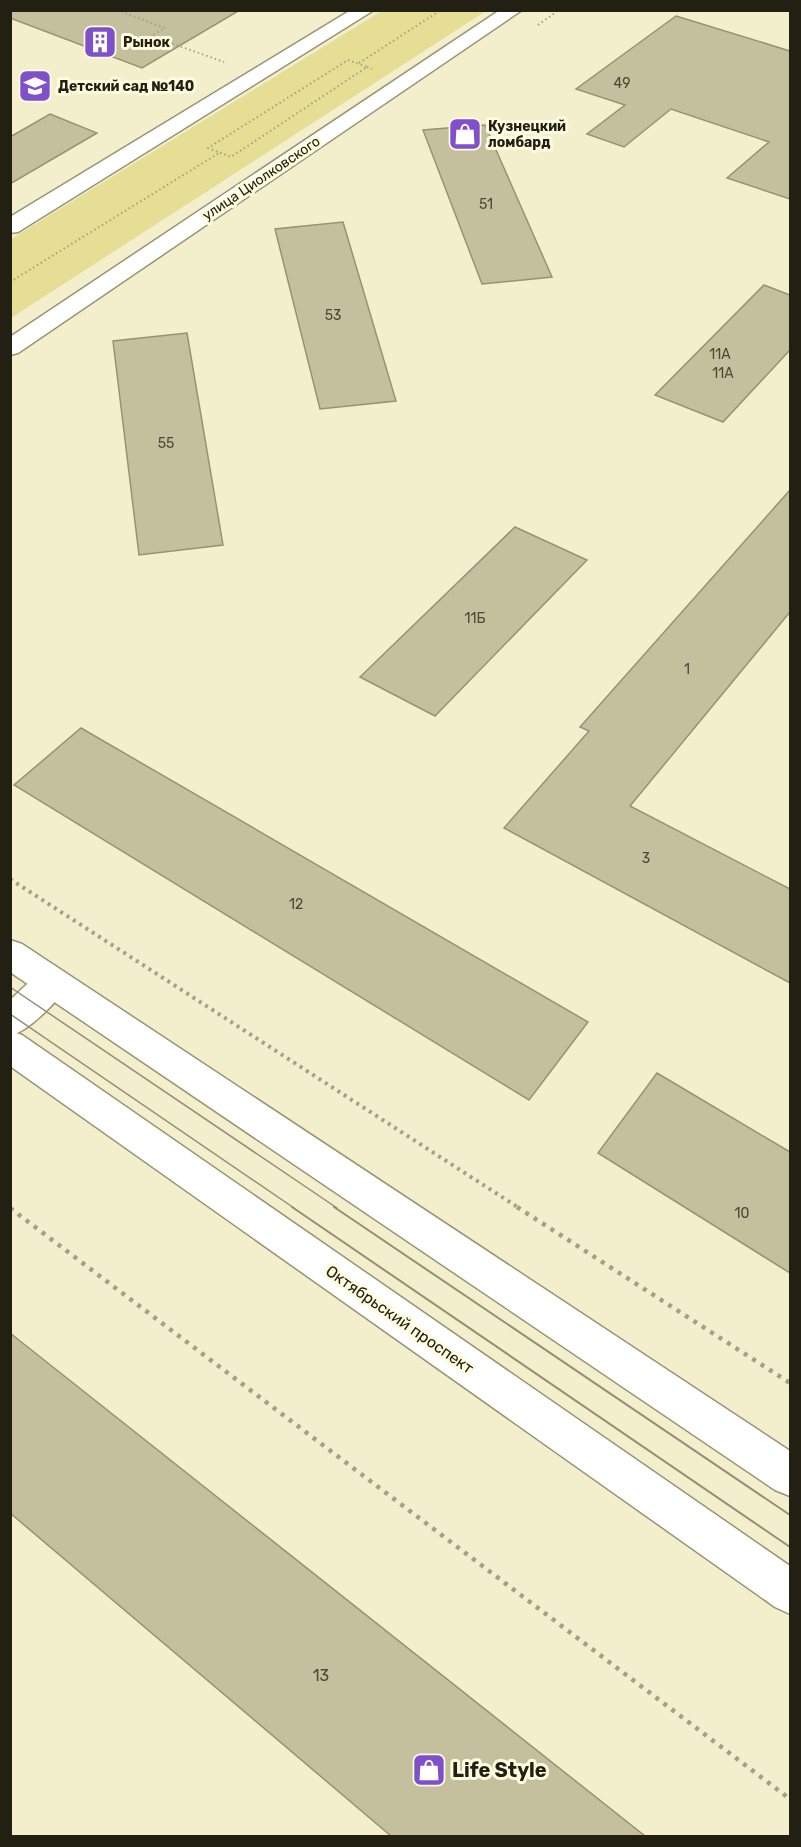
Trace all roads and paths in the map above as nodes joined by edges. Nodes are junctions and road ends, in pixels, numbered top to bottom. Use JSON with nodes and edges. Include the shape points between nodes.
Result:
{"nodes":[{"id":1,"x":117,"y":10,"type":"edge"},
{"id":2,"x":365,"y":10,"type":"edge"},
{"id":3,"x":441,"y":10,"type":"edge"},
{"id":4,"x":513,"y":10,"type":"edge"},
{"id":5,"x":348,"y":60,"type":"dead end"},
{"id":6,"x":358,"y":64,"type":"dead end"},
{"id":7,"x":232,"y":65,"type":"dead end"},
{"id":8,"x":368,"y":67,"type":"dead end"},
{"id":9,"x":220,"y":152,"type":"junction"},
{"id":10,"x":10,"y":227,"type":"edge"},
{"id":11,"x":10,"y":282,"type":"edge"},
{"id":12,"x":10,"y":348,"type":"edge"},
{"id":13,"x":10,"y":879,"type":"edge"},
{"id":14,"x":10,"y":954,"type":"edge"},
{"id":15,"x":52,"y":982,"type":"junction"},
{"id":16,"x":10,"y":1022,"type":"edge"},
{"id":17,"x":10,"y":1046,"type":"edge"},
{"id":18,"x":10,"y":1208,"type":"edge"},
{"id":19,"x":790,"y":1383,"type":"edge"},
{"id":20,"x":790,"y":1475,"type":"edge"},
{"id":21,"x":790,"y":1592,"type":"edge"},
{"id":22,"x":790,"y":1799,"type":"edge"}],
"edges":[{"from":1,"to":7,"type":"path","via":[[165,28],[151,36]]},
{"from":2,"to":10,"type":"street"},
{"from":3,"to":6,"type":"path"},
{"from":4,"to":12,"type":"street","name":"улица Циолковского"},
{"from":5,"to":9,"type":"path","via":[[208,148]]},
{"from":8,"to":9,"type":"path","via":[[231,157]]},
{"from":9,"to":11,"type":"path"},
{"from":13,"to":19,"type":"path"},
{"from":14,"to":15,"type":"street"},
{"from":15,"to":16,"type":"street"},
{"from":15,"to":20,"type":"street"},
{"from":17,"to":21,"type":"street","name":"Октябрьский проспект"},
{"from":18,"to":22,"type":"path"}]}
